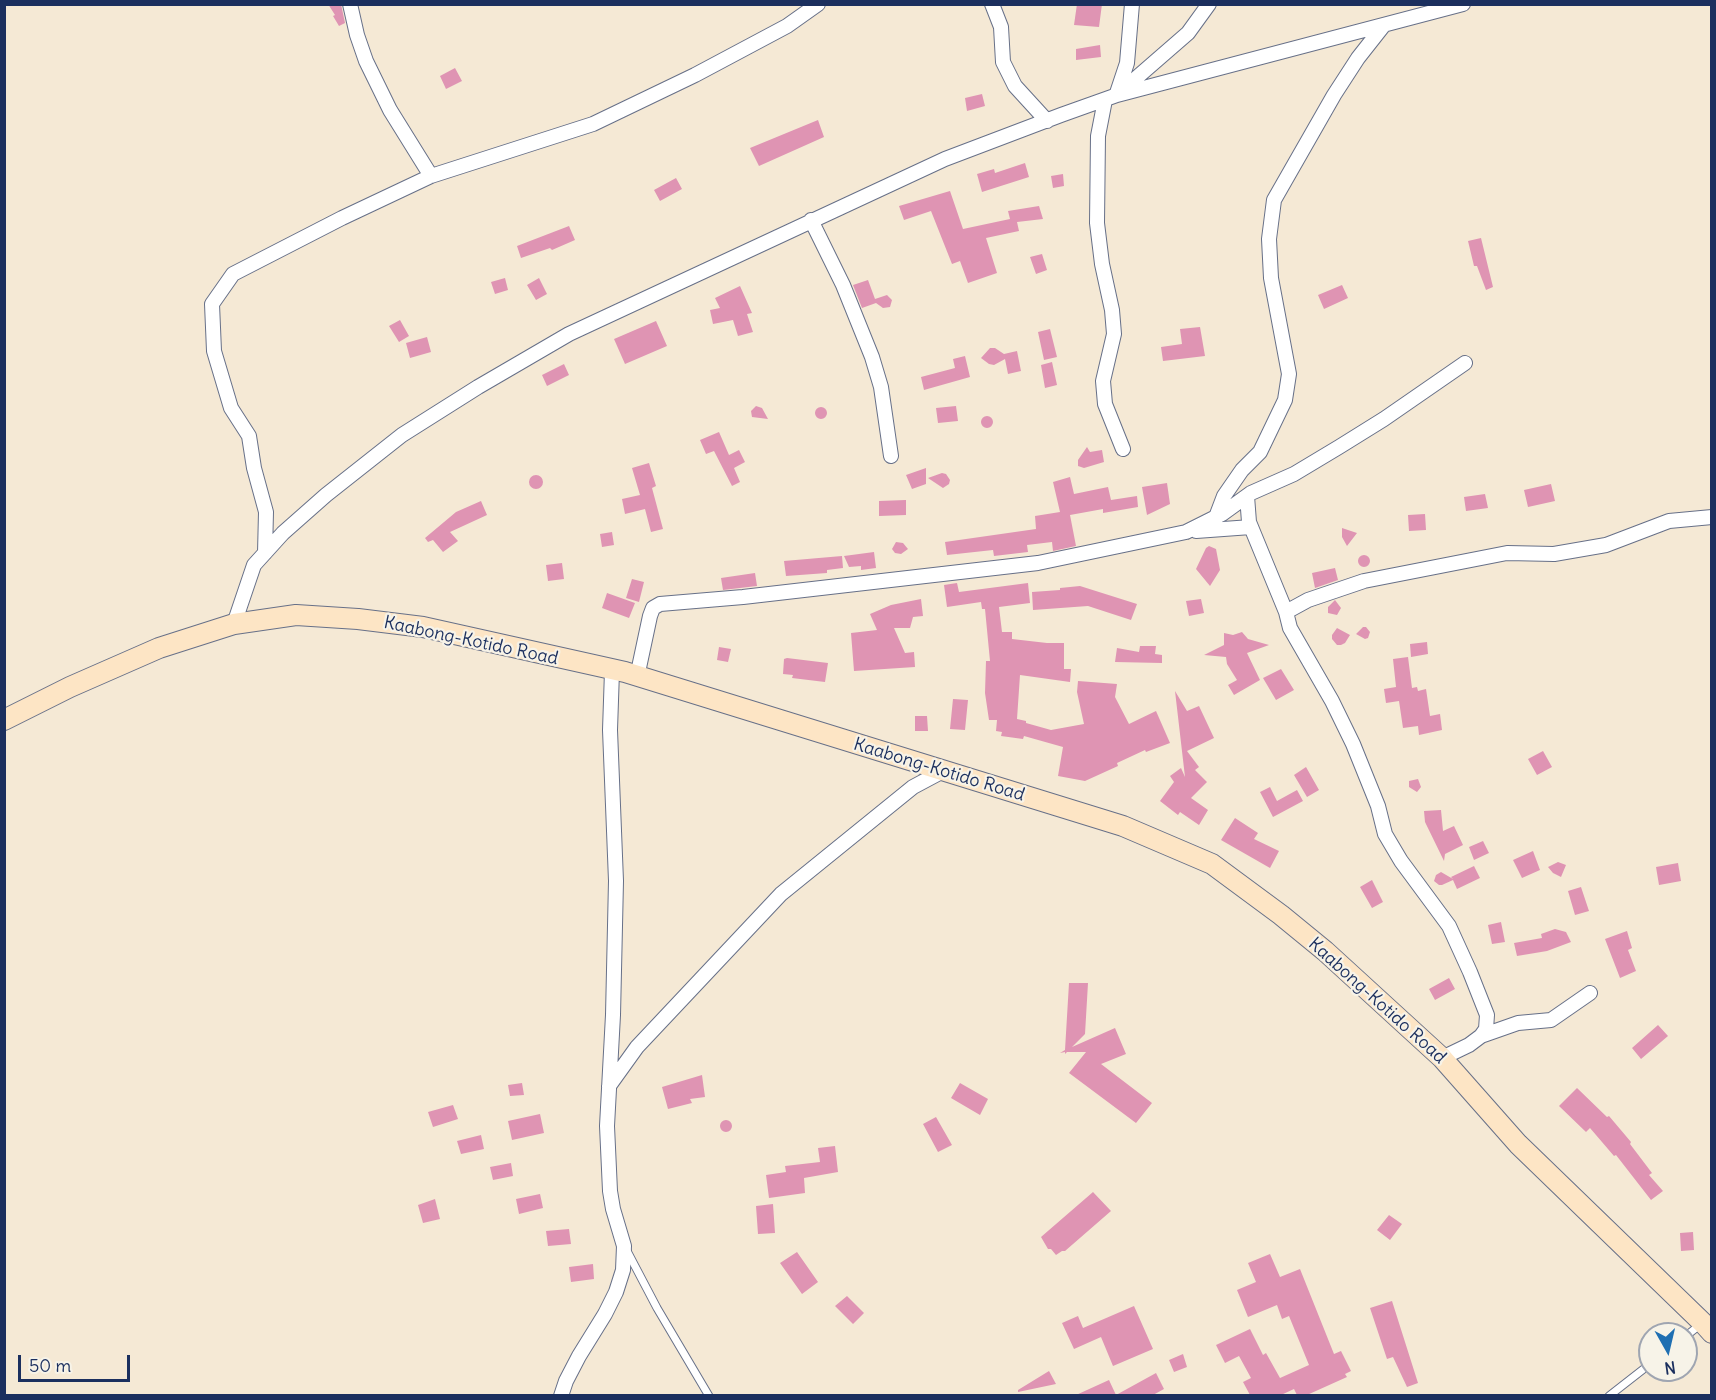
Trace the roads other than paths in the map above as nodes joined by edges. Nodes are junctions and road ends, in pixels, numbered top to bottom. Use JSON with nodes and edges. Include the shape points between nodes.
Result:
{"nodes":[{"id":1,"x":350,"y":4,"type":"edge"},
{"id":2,"x":818,"y":4,"type":"edge"},
{"id":3,"x":992,"y":4,"type":"edge"},
{"id":4,"x":1132,"y":4,"type":"edge"},
{"id":5,"x":1209,"y":4,"type":"edge"},
{"id":6,"x":1463,"y":4,"type":"edge"},
{"id":7,"x":1384,"y":25,"type":"junction"},
{"id":8,"x":1111,"y":98,"type":"junction"},
{"id":9,"x":1047,"y":121,"type":"junction"},
{"id":10,"x":431,"y":176,"type":"junction"},
{"id":11,"x":811,"y":220,"type":"junction"},
{"id":12,"x":1465,"y":363,"type":"dead end"},
{"id":13,"x":1124,"y":449,"type":"dead end"},
{"id":14,"x":891,"y":456,"type":"dead end"},
{"id":15,"x":1247,"y":496,"type":"junction"},
{"id":16,"x":1216,"y":517,"type":"junction"},
{"id":17,"x":1712,"y":517,"type":"edge"},
{"id":18,"x":1251,"y":527,"type":"junction"},
{"id":19,"x":1186,"y":532,"type":"junction"},
{"id":20,"x":265,"y":553,"type":"junction"},
{"id":21,"x":1286,"y":612,"type":"junction"},
{"id":22,"x":234,"y":624,"type":"junction"},
{"id":23,"x":612,"y":670,"type":"junction"},
{"id":24,"x":637,"y":677,"type":"junction"},
{"id":25,"x":4,"y":720,"type":"edge"},
{"id":26,"x":943,"y":771,"type":"junction"},
{"id":27,"x":1590,"y":993,"type":"dead end"},
{"id":28,"x":1481,"y":1036,"type":"junction"},
{"id":29,"x":1442,"y":1058,"type":"junction"},
{"id":30,"x":609,"y":1086,"type":"junction"},
{"id":31,"x":624,"y":1246,"type":"junction"},
{"id":32,"x":1707,"y":1328,"type":"edge"},
{"id":33,"x":1638,"y":1373,"type":"edge"},
{"id":34,"x":561,"y":1395,"type":"edge"},
{"id":35,"x":709,"y":1395,"type":"edge"},
{"id":36,"x":1609,"y":1395,"type":"edge"}],
"edges":[{"from":1,"to":10,"type":"street","via":[[366,61],[390,110]]},
{"from":2,"to":10,"type":"street","via":[[787,26],[705,70],[593,124]]},
{"from":3,"to":9,"type":"street","via":[[1001,27],[1003,62],[1015,86]]},
{"from":4,"to":8,"type":"street","via":[[1127,63]]},
{"from":5,"to":8,"type":"street","via":[[1188,33]]},
{"from":6,"to":7,"type":"street"},
{"from":7,"to":8,"type":"street"},
{"from":7,"to":16,"type":"street","via":[[1334,95],[1274,200],[1269,239],[1271,278],[1289,374],[1285,400],[1260,452],[1224,496]]},
{"from":8,"to":9,"type":"street"},
{"from":8,"to":13,"type":"street","via":[[1098,136],[1096,223],[1114,334],[1103,381],[1105,404]]},
{"from":9,"to":11,"type":"street","via":[[945,159]]},
{"from":10,"to":20,"type":"street","via":[[233,274],[212,304],[214,351],[231,408],[249,436],[266,512]]},
{"from":11,"to":14,"type":"street","via":[[872,357]]},
{"from":11,"to":20,"type":"street","via":[[569,334],[478,387],[402,435],[326,495]]},
{"from":12,"to":15,"type":"street","via":[[1384,420],[1294,474]]},
{"from":15,"to":16,"type":"street"},
{"from":15,"to":18,"type":"street"},
{"from":16,"to":19,"type":"street"},
{"from":17,"to":21,"type":"street","via":[[1669,521],[1606,545],[1554,554],[1507,553],[1364,581],[1308,600]]},
{"from":18,"to":19,"type":"street"},
{"from":18,"to":21,"type":"street"},
{"from":19,"to":24,"type":"street","via":[[1038,563],[660,604],[652,608]]},
{"from":20,"to":22,"type":"street","via":[[254,565]]},
{"from":21,"to":28,"type":"street","via":[[1290,628],[1353,744],[1385,834],[1449,926],[1487,1015]]},
{"from":22,"to":23,"type":"main road","name":"Kaabong-Kotido Road","via":[[296,615],[358,619],[423,627]]},
{"from":22,"to":25,"type":"main road","name":"Kaabong-Kotido Road","via":[[159,648]]},
{"from":23,"to":24,"type":"main road","name":"Kaabong-Kotido Road"},
{"from":23,"to":30,"type":"street","via":[[610,730],[616,881]]},
{"from":24,"to":26,"type":"main road","name":"Kaabong-Kotido Road"},
{"from":26,"to":29,"type":"main road","name":"Kaabong-Kotido Road","via":[[1123,826],[1212,864],[1307,937]]},
{"from":26,"to":30,"type":"street","via":[[913,787],[781,894],[645,1039]]},
{"from":27,"to":28,"type":"street","via":[[1551,1020],[1518,1023]]},
{"from":28,"to":29,"type":"street"},
{"from":29,"to":32,"type":"main road","name":"Kaabong-Kotido Road","via":[[1518,1144]]},
{"from":30,"to":31,"type":"street","via":[[610,1191]]},
{"from":31,"to":34,"type":"street","via":[[623,1270],[616,1292]]},
{"from":31,"to":35,"type":"lane"},
{"from":33,"to":36,"type":"lane"}]}
